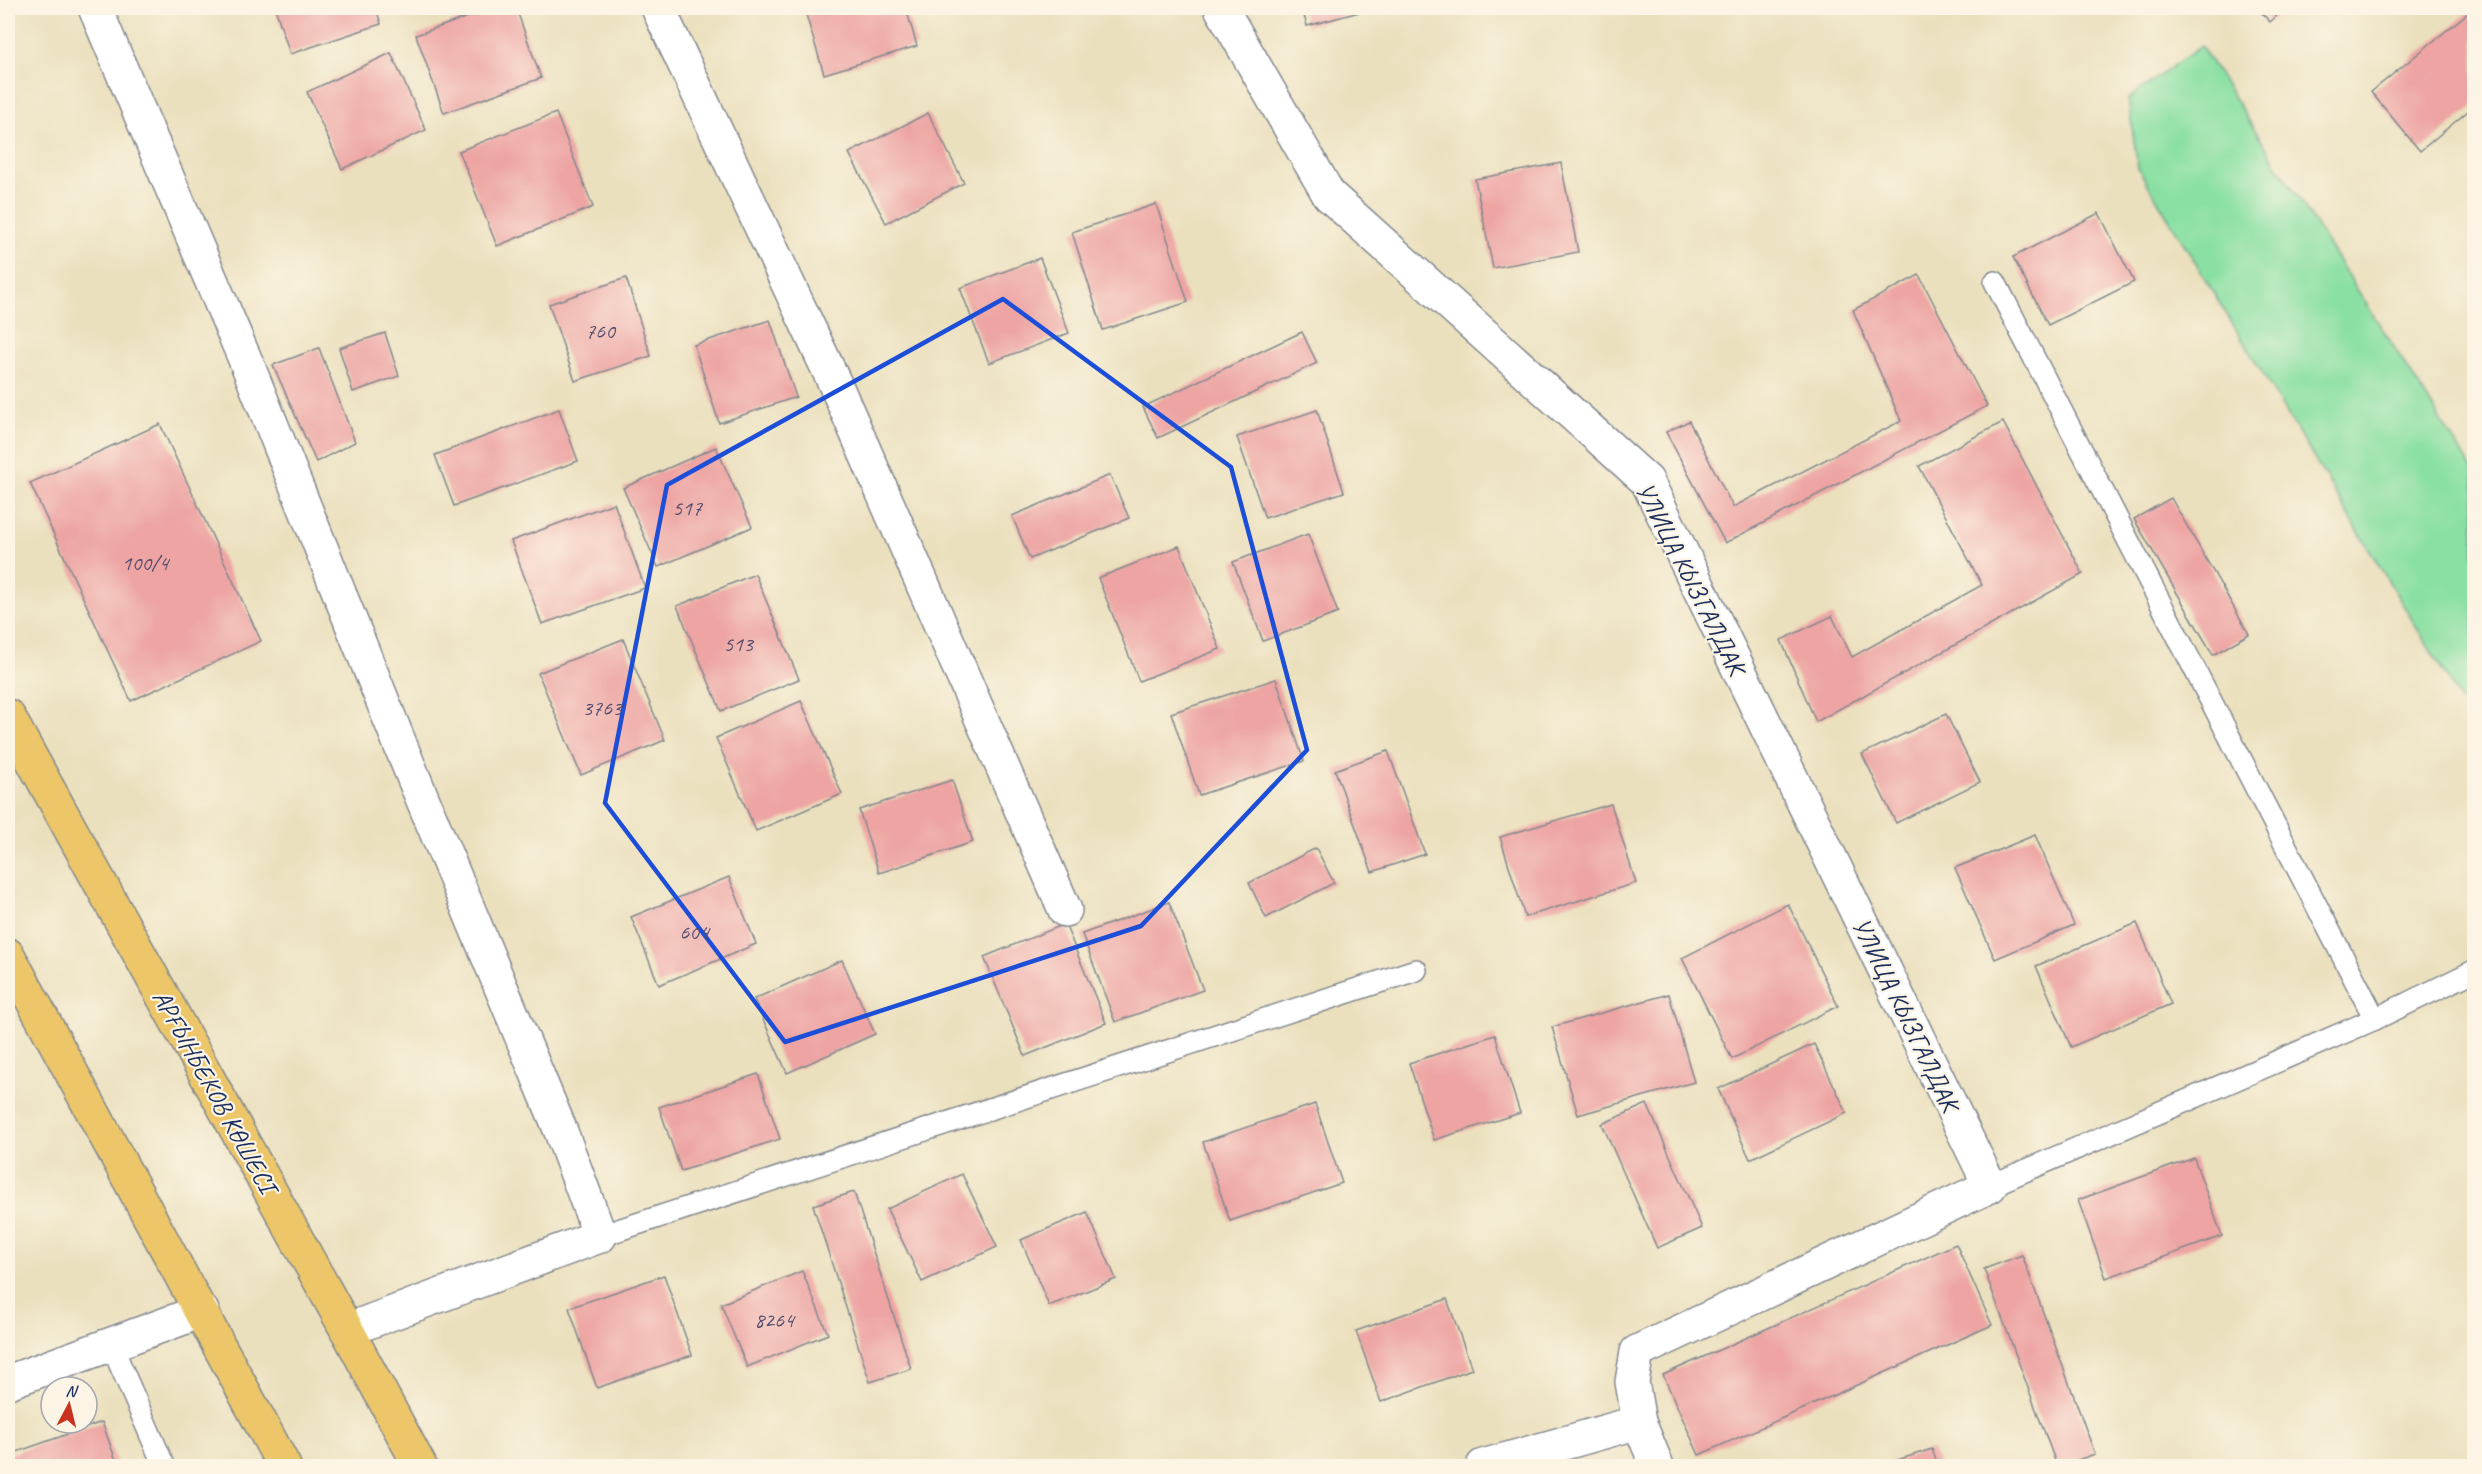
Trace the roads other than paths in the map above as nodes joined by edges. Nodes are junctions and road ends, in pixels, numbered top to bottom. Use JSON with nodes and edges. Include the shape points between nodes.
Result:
{"nodes":[{"id":1,"x":95,"y":8,"type":"edge"},
{"id":2,"x":658,"y":8,"type":"edge"},
{"id":3,"x":1221,"y":8,"type":"edge"},
{"id":4,"x":1995,"y":282,"type":"dead end"},
{"id":5,"x":8,"y":716,"type":"edge"},
{"id":6,"x":1065,"y":910,"type":"dead end"},
{"id":7,"x":8,"y":955,"type":"edge"},
{"id":8,"x":1416,"y":970,"type":"dead end"},
{"id":9,"x":2475,"y":971,"type":"edge"},
{"id":10,"x":2375,"y":1019,"type":"junction"},
{"id":11,"x":1990,"y":1186,"type":"junction"},
{"id":12,"x":600,"y":1236,"type":"junction"},
{"id":13,"x":202,"y":1311,"type":"junction"},
{"id":14,"x":347,"y":1330,"type":"junction"},
{"id":15,"x":111,"y":1344,"type":"junction"},
{"id":16,"x":8,"y":1382,"type":"edge"},
{"id":17,"x":1639,"y":1422,"type":"junction"},
{"id":18,"x":165,"y":1467,"type":"edge"},
{"id":19,"x":284,"y":1467,"type":"edge"},
{"id":20,"x":420,"y":1467,"type":"edge"},
{"id":21,"x":1483,"y":1467,"type":"edge"},
{"id":22,"x":1657,"y":1467,"type":"edge"}],
"edges":[{"from":1,"to":12,"type":"street","via":[[250,371],[560,1129]]},
{"from":2,"to":6,"type":"street","via":[[837,388]]},
{"from":3,"to":11,"type":"street","name":"УЛИЦА КЫЗГАЛДАК","via":[[1329,195],[1647,481]]},
{"from":4,"to":10,"type":"lane"},
{"from":5,"to":14,"type":"main road","name":"АРҒЫНБЕКОВ КӨШЕСІ"},
{"from":7,"to":13,"type":"main road"},
{"from":8,"to":12,"type":"lane"},
{"from":9,"to":10,"type":"lane"},
{"from":10,"to":11,"type":"lane"},
{"from":11,"to":17,"type":"street","via":[[1637,1352],[1632,1382]]},
{"from":12,"to":14,"type":"street"},
{"from":13,"to":15,"type":"street"},
{"from":13,"to":19,"type":"main road"},
{"from":14,"to":20,"type":"main road","name":"АРҒЫНБЕКОВ КӨШЕСІ"},
{"from":15,"to":16,"type":"street"},
{"from":15,"to":18,"type":"lane"},
{"from":17,"to":21,"type":"street"},
{"from":17,"to":22,"type":"street"}]}
